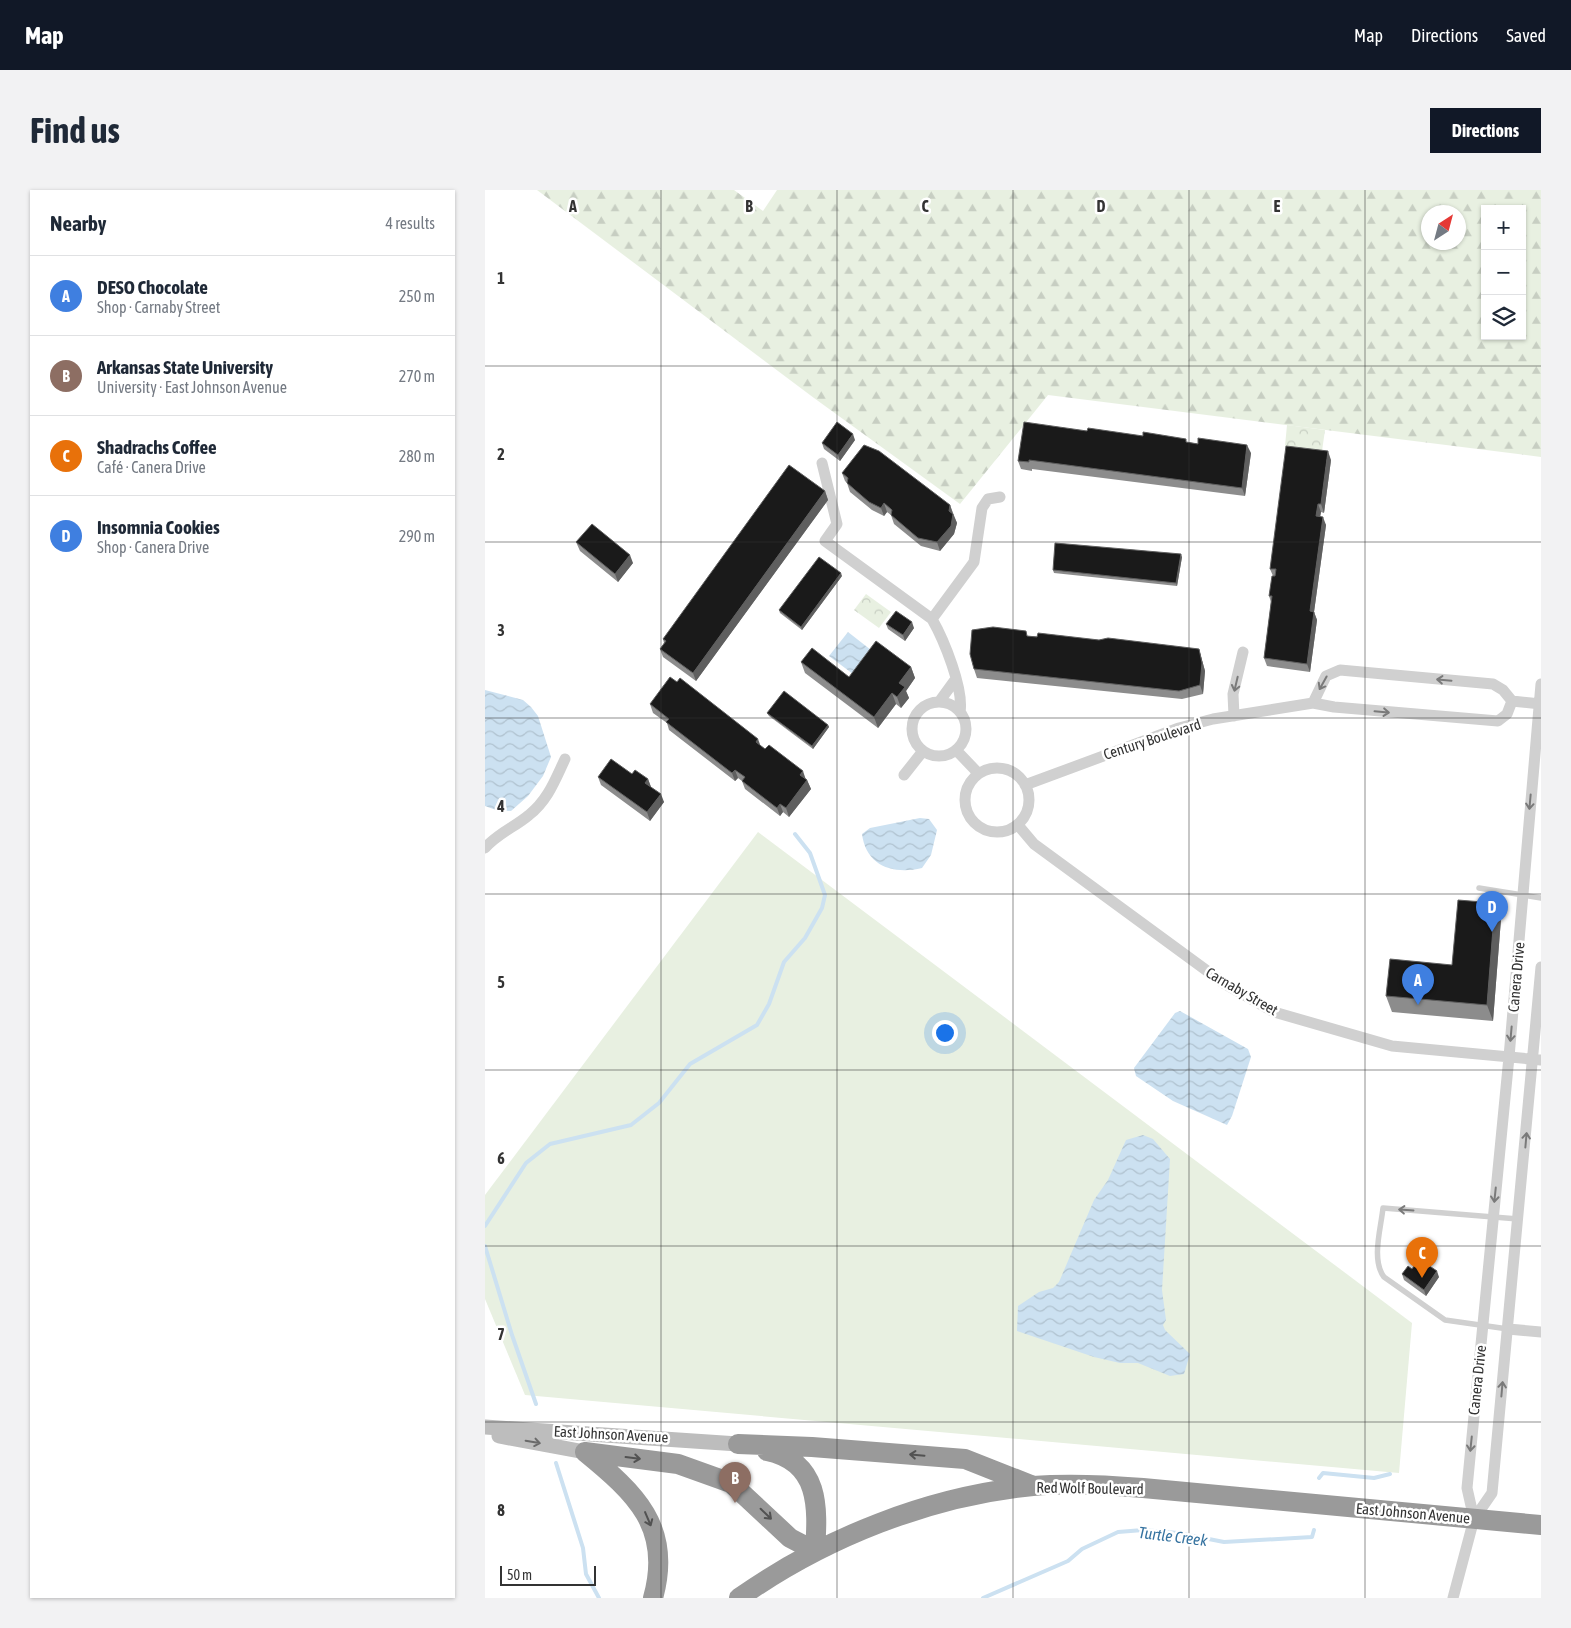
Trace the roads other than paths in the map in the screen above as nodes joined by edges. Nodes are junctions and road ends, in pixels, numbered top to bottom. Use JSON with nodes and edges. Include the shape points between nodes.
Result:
{"nodes":[{"id":1,"x":822,"y":463,"type":"dead end"},
{"id":2,"x":1000,"y":497,"type":"dead end"},
{"id":3,"x":932,"y":619,"type":"junction"},
{"id":4,"x":1243,"y":652,"type":"dead end"},
{"id":5,"x":955,"y":680,"type":"junction"},
{"id":6,"x":1541,"y":684,"type":"edge"},
{"id":7,"x":1512,"y":701,"type":"junction"},
{"id":8,"x":939,"y":702,"type":"junction"},
{"id":9,"x":1313,"y":703,"type":"junction"},
{"id":10,"x":1540,"y":704,"type":"edge"},
{"id":11,"x":960,"y":712,"type":"junction"},
{"id":12,"x":1234,"y":716,"type":"junction"},
{"id":13,"x":923,"y":751,"type":"junction"},
{"id":14,"x":957,"y":751,"type":"junction"},
{"id":15,"x":565,"y":759,"type":"dead end"},
{"id":16,"x":978,"y":773,"type":"junction"},
{"id":17,"x":904,"y":775,"type":"dead end"},
{"id":18,"x":1025,"y":785,"type":"junction"},
{"id":19,"x":1018,"y":825,"type":"junction"},
{"id":20,"x":485,"y":848,"type":"edge"},
{"id":21,"x":1479,"y":888,"type":"dead end"},
{"id":22,"x":1522,"y":896,"type":"junction"},
{"id":23,"x":1541,"y":898,"type":"edge"},
{"id":24,"x":1541,"y":967,"type":"edge"},
{"id":25,"x":1509,"y":1057,"type":"junction"},
{"id":26,"x":1537,"y":1059,"type":"edge"},
{"id":27,"x":1493,"y":1216,"type":"junction"},
{"id":28,"x":1518,"y":1219,"type":"junction"},
{"id":29,"x":1483,"y":1326,"type":"junction"},
{"id":30,"x":1508,"y":1329,"type":"junction"},
{"id":31,"x":1541,"y":1332,"type":"edge"},
{"id":32,"x":485,"y":1427,"type":"edge"},
{"id":33,"x":485,"y":1433,"type":"edge"},
{"id":34,"x":738,"y":1444,"type":"junction"},
{"id":35,"x":585,"y":1452,"type":"junction"},
{"id":36,"x":1033,"y":1486,"type":"junction"},
{"id":37,"x":1285,"y":1501,"type":"joint"},
{"id":38,"x":1475,"y":1519,"type":"junction"},
{"id":39,"x":1541,"y":1525,"type":"edge"},
{"id":40,"x":815,"y":1551,"type":"junction"},
{"id":41,"x":653,"y":1598,"type":"edge"},
{"id":42,"x":739,"y":1598,"type":"edge"},
{"id":43,"x":1453,"y":1598,"type":"edge"}],
"edges":[{"from":1,"to":3,"type":"street","via":[[837,524],[825,541]]},
{"from":2,"to":3,"type":"street","via":[[988,499],[982,508],[974,562]]},
{"from":3,"to":5,"type":"street"},
{"from":4,"to":12,"type":"street","one_way":true,"via":[[1233,694]]},
{"from":5,"to":8,"type":"street"},
{"from":5,"to":11,"type":"street","via":[[962,702]]},
{"from":6,"to":10,"type":"street","name":"Canera Drive"},
{"from":9,"to":7,"type":"street","name":"Century Boulevard","one_way":true,"via":[[1487,722],[1498,721],[1507,714]]},
{"from":7,"to":9,"type":"street","one_way":true,"via":[[1493,684],[1340,670],[1326,676]]},
{"from":7,"to":10,"type":"street"},
{"from":8,"to":11,"type":"street","via":[[947,703]]},
{"from":8,"to":13,"type":"street","via":[[923,707],[913,721],[913,738]]},
{"from":9,"to":12,"type":"street","name":"Century Boulevard"},
{"from":10,"to":22,"type":"street","name":"Canera Drive","one_way":true},
{"from":11,"to":14,"type":"street","via":[[967,727],[963,744]]},
{"from":12,"to":18,"type":"street","name":"Century Boulevard","via":[[1179,728]]},
{"from":13,"to":14,"type":"street","via":[[940,757]]},
{"from":13,"to":17,"type":"street"},
{"from":14,"to":16,"type":"street"},
{"from":15,"to":20,"type":"street","via":[[545,800]]},
{"from":16,"to":18,"type":"street","via":[[1005,769],[1019,776]]},
{"from":16,"to":19,"type":"street","via":[[970,780],[964,800],[971,820],[988,832],[1009,831]]},
{"from":18,"to":19,"type":"street","via":[[1029,806]]},
{"from":19,"to":25,"type":"street","name":"Carnaby Street","via":[[1034,844],[1156,935],[1225,984],[1274,1012],[1392,1046]]},
{"from":21,"to":22,"type":"lane"},
{"from":22,"to":23,"type":"lane"},
{"from":22,"to":25,"type":"street","name":"Canera Drive","one_way":true},
{"from":24,"to":26,"type":"street","name":"Canera Drive"},
{"from":25,"to":26,"type":"street","name":"Carnaby Street"},
{"from":25,"to":27,"type":"street","name":"Canera Drive","one_way":true},
{"from":28,"to":26,"type":"street","name":"Canera Drive","one_way":true},
{"from":27,"to":28,"type":"lane"},
{"from":27,"to":29,"type":"street","name":"Canera Drive"},
{"from":27,"to":29,"type":"lane","one_way":true,"via":[[1383,1208],[1377,1258],[1384,1277],[1445,1320]]},
{"from":28,"to":30,"type":"street","name":"Canera Drive"},
{"from":29,"to":30,"type":"lane"},
{"from":29,"to":38,"type":"street","name":"Canera Drive","one_way":true,"via":[[1467,1488]]},
{"from":30,"to":31,"type":"street"},
{"from":38,"to":30,"type":"street","name":"Canera Drive","one_way":true,"via":[[1492,1493]]},
{"from":32,"to":34,"type":"main road","name":"East Johnson Avenue"},
{"from":33,"to":35,"type":"main road","name":"East Johnson Avenue","one_way":true},
{"from":36,"to":34,"type":"highway","one_way":true,"via":[[965,1459]]},
{"from":34,"to":40,"type":"highway","via":[[780,1453],[804,1471],[814,1493]]},
{"from":35,"to":40,"type":"highway","one_way":true,"via":[[678,1464],[731,1483],[789,1538]]},
{"from":35,"to":41,"type":"highway","one_way":true,"via":[[624,1485],[646,1514],[658,1558]]},
{"from":36,"to":37,"type":"highway","name":"Red Wolf Boulevard","via":[[1098,1485]]},
{"from":36,"to":40,"type":"highway","name":"Red Wolf Boulevard","via":[[980,1493],[920,1509]]},
{"from":37,"to":38,"type":"highway","name":"East Johnson Avenue"},
{"from":38,"to":39,"type":"highway","name":"East Johnson Avenue"},
{"from":38,"to":43,"type":"street"},
{"from":40,"to":42,"type":"highway","name":"Red Wolf Boulevard"}]}
